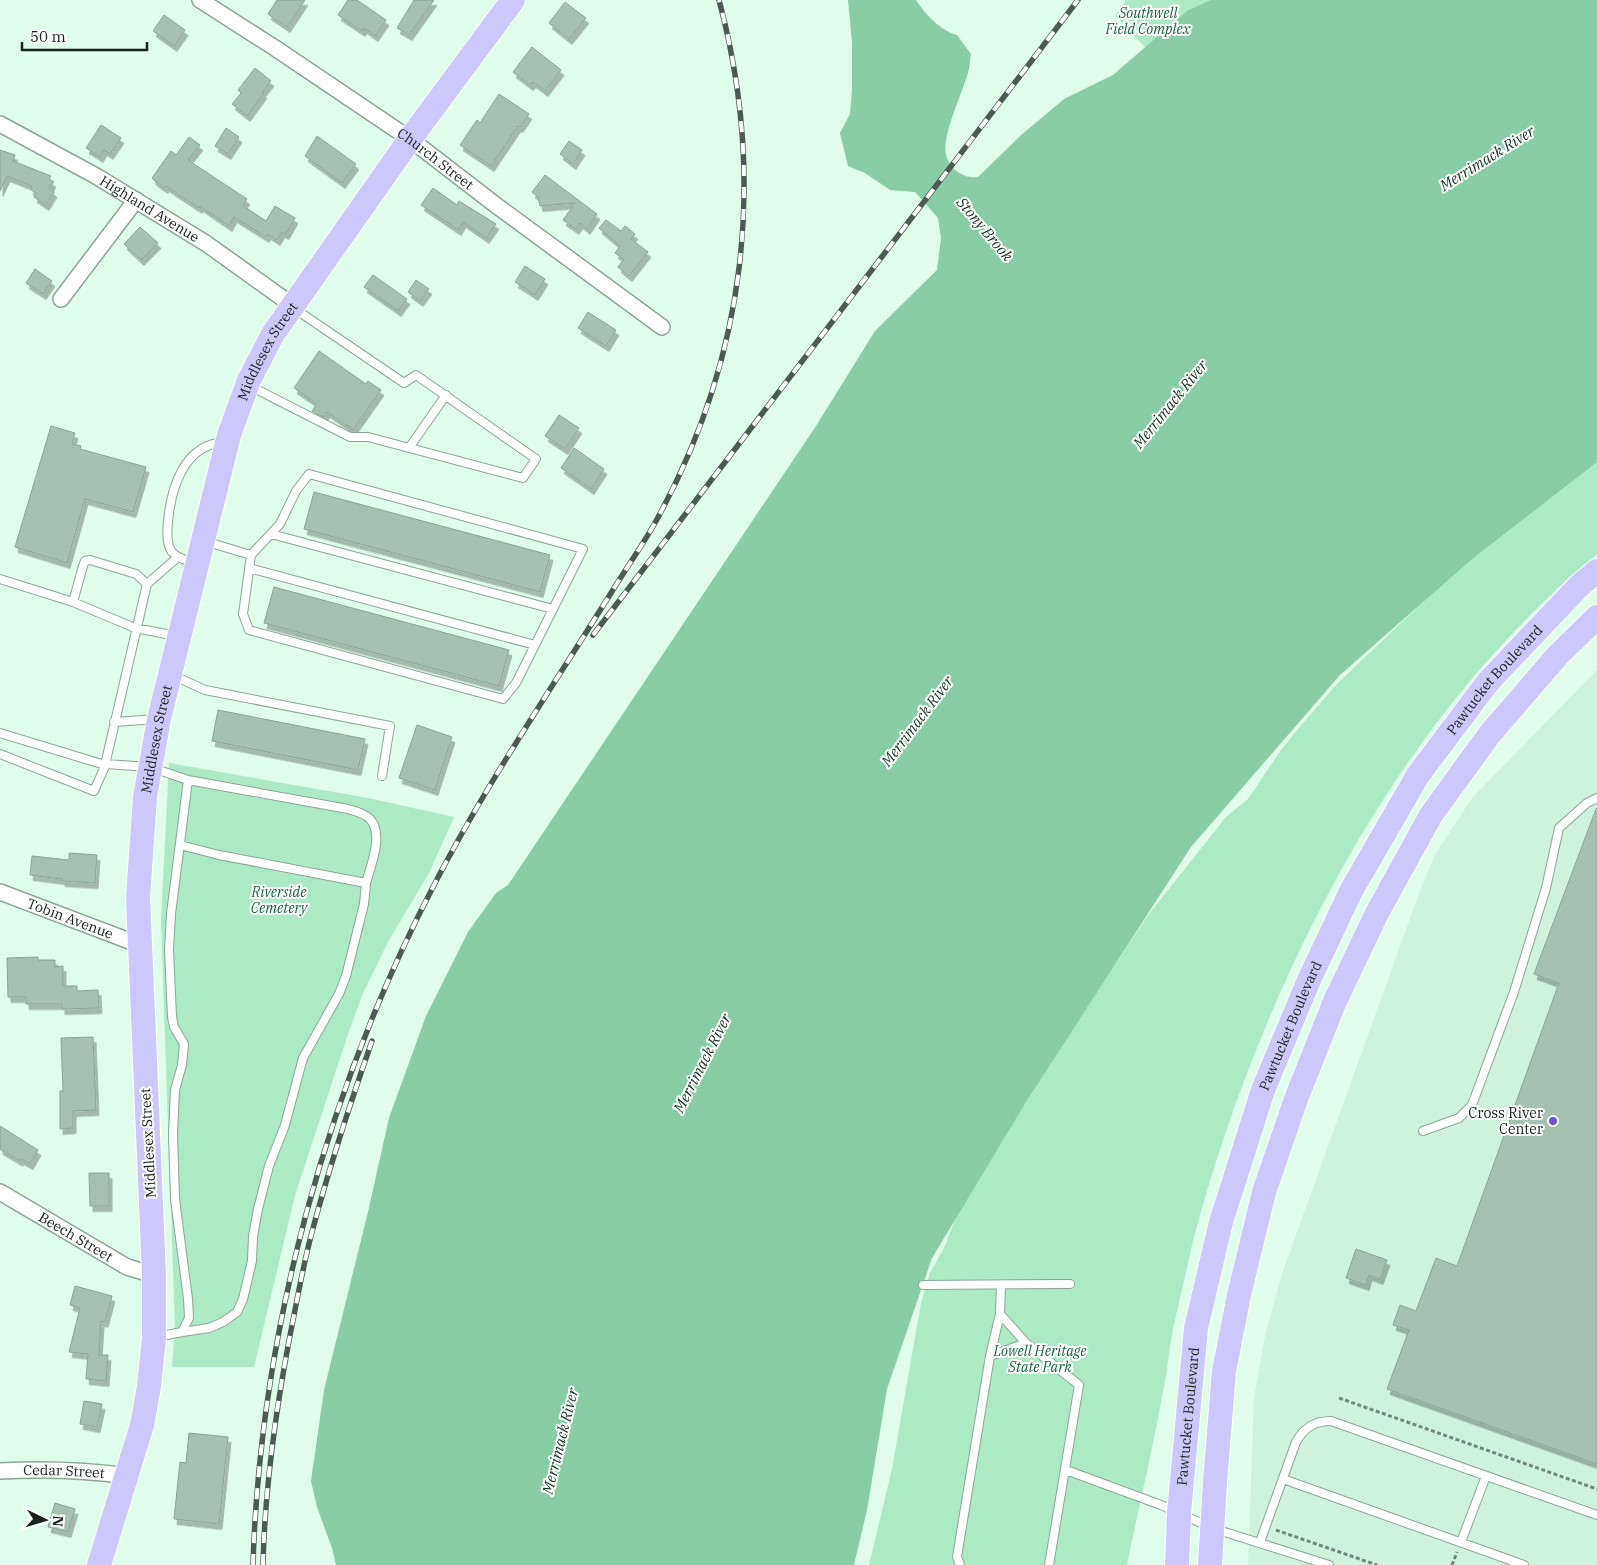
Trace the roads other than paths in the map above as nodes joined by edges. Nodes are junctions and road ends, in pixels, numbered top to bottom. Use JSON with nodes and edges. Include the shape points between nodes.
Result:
{"nodes":[{"id":1,"x":200,"y":0,"type":"edge"},
{"id":2,"x":513,"y":0,"type":"edge"},
{"id":3,"x":0,"y":124,"type":"edge"},
{"id":4,"x":410,"y":139,"type":"junction"},
{"id":5,"x":136,"y":200,"type":"junction"},
{"id":6,"x":61,"y":299,"type":"dead end"},
{"id":7,"x":292,"y":306,"type":"junction"},
{"id":8,"x":662,"y":327,"type":"dead end"},
{"id":9,"x":247,"y":384,"type":"junction"},
{"id":10,"x":446,"y":395,"type":"junction"},
{"id":11,"x":227,"y":442,"type":"junction"},
{"id":12,"x":409,"y":448,"type":"junction"},
{"id":13,"x":271,"y":534,"type":"junction"},
{"id":14,"x":202,"y":541,"type":"junction"},
{"id":15,"x":251,"y":555,"type":"junction"},
{"id":16,"x":188,"y":561,"type":"junction"},
{"id":17,"x":249,"y":568,"type":"junction"},
{"id":18,"x":1597,"y":571,"type":"edge"},
{"id":19,"x":0,"y":579,"type":"edge"},
{"id":20,"x":146,"y":584,"type":"junction"},
{"id":21,"x":73,"y":602,"type":"junction"},
{"id":22,"x":553,"y":609,"type":"junction"},
{"id":23,"x":1597,"y":617,"type":"edge"},
{"id":24,"x":135,"y":628,"type":"junction"},
{"id":25,"x":179,"y":637,"type":"junction"},
{"id":26,"x":535,"y":645,"type":"junction"},
{"id":27,"x":170,"y":674,"type":"junction"},
{"id":28,"x":159,"y":718,"type":"junction"},
{"id":29,"x":114,"y":722,"type":"junction"},
{"id":30,"x":0,"y":733,"type":"edge"},
{"id":31,"x":0,"y":754,"type":"edge"},
{"id":32,"x":105,"y":765,"type":"junction"},
{"id":33,"x":150,"y":767,"type":"junction"},
{"id":34,"x":382,"y":776,"type":"dead end"},
{"id":35,"x":188,"y":780,"type":"junction"},
{"id":36,"x":1597,"y":798,"type":"edge"},
{"id":37,"x":180,"y":845,"type":"junction"},
{"id":38,"x":366,"y":883,"type":"junction"},
{"id":39,"x":0,"y":892,"type":"edge"},
{"id":40,"x":140,"y":945,"type":"junction"},
{"id":41,"x":1423,"y":1131,"type":"dead end"},
{"id":42,"x":0,"y":1192,"type":"edge"},
{"id":43,"x":154,"y":1275,"type":"junction"},
{"id":44,"x":1070,"y":1284,"type":"dead end"},
{"id":45,"x":1001,"y":1285,"type":"junction"},
{"id":46,"x":923,"y":1286,"type":"dead end"},
{"id":47,"x":1000,"y":1314,"type":"junction"},
{"id":48,"x":182,"y":1332,"type":"junction"},
{"id":49,"x":154,"y":1338,"type":"junction"},
{"id":50,"x":1026,"y":1343,"type":"junction"},
{"id":51,"x":990,"y":1356,"type":"junction"},
{"id":52,"x":1066,"y":1470,"type":"junction"},
{"id":53,"x":0,"y":1471,"type":"edge"},
{"id":54,"x":128,"y":1476,"type":"junction"},
{"id":55,"x":1486,"y":1476,"type":"junction"},
{"id":56,"x":1283,"y":1478,"type":"junction"},
{"id":57,"x":1179,"y":1513,"type":"junction"},
{"id":58,"x":1597,"y":1515,"type":"edge"},
{"id":59,"x":1212,"y":1528,"type":"junction"},
{"id":60,"x":1260,"y":1542,"type":"junction"},
{"id":61,"x":1461,"y":1542,"type":"junction"},
{"id":62,"x":99,"y":1565,"type":"edge"},
{"id":63,"x":960,"y":1565,"type":"edge"},
{"id":64,"x":1049,"y":1565,"type":"edge"},
{"id":65,"x":1177,"y":1565,"type":"edge"},
{"id":66,"x":1210,"y":1565,"type":"edge"},
{"id":67,"x":1329,"y":1565,"type":"edge"},
{"id":68,"x":1524,"y":1565,"type":"edge"}],
"edges":[{"from":1,"to":4,"type":"street","name":"Church Street"},
{"from":2,"to":4,"type":"main road","name":"Middlesex Street"},
{"from":3,"to":5,"type":"street","name":"Highland Avenue"},
{"from":4,"to":7,"type":"main road","name":"Middlesex Street"},
{"from":4,"to":8,"type":"street","name":"Church Street"},
{"from":5,"to":6,"type":"street"},
{"from":5,"to":7,"type":"street","name":"Highland Avenue","via":[[207,244]]},
{"from":7,"to":9,"type":"main road","name":"Middlesex Street","via":[[272,334]]},
{"from":7,"to":10,"type":"lane","via":[[404,383],[416,375]]},
{"from":9,"to":11,"type":"main road","name":"Middlesex Street"},
{"from":9,"to":12,"type":"lane","via":[[350,437],[368,437]]},
{"from":10,"to":12,"type":"lane"},
{"from":10,"to":12,"type":"lane","via":[[536,459],[523,478]]},
{"from":11,"to":14,"type":"main road","name":"Middlesex Street"},
{"from":11,"to":16,"type":"lane","via":[[203,447],[181,471],[172,493],[168,544],[171,551]]},
{"from":13,"to":15,"type":"lane"},
{"from":13,"to":22,"type":"lane"},
{"from":13,"to":22,"type":"lane","via":[[309,474],[582,549]]},
{"from":14,"to":15,"type":"lane"},
{"from":14,"to":16,"type":"main road","name":"Middlesex Street"},
{"from":15,"to":17,"type":"lane"},
{"from":16,"to":20,"type":"lane"},
{"from":16,"to":25,"type":"main road","name":"Middlesex Street"},
{"from":17,"to":26,"type":"lane"},
{"from":17,"to":26,"type":"lane","via":[[243,614],[249,630],[493,697],[502,699],[516,683]]},
{"from":18,"to":57,"type":"main road","name":"Pawtucket Boulevard","via":[[1488,682],[1418,775],[1351,890],[1309,980],[1263,1090],[1220,1222],[1196,1328]]},
{"from":19,"to":21,"type":"lane"},
{"from":20,"to":21,"type":"lane","via":[[136,574],[85,561]]},
{"from":20,"to":24,"type":"lane"},
{"from":21,"to":24,"type":"lane"},
{"from":22,"to":26,"type":"lane"},
{"from":23,"to":59,"type":"main road","via":[[1558,655],[1489,735],[1431,816],[1335,1001],[1264,1192],[1239,1295],[1224,1371]]},
{"from":24,"to":25,"type":"lane"},
{"from":24,"to":29,"type":"lane"},
{"from":25,"to":27,"type":"main road","name":"Middlesex Street"},
{"from":27,"to":28,"type":"main road","name":"Middlesex Street"},
{"from":27,"to":34,"type":"lane","via":[[206,690],[390,726]]},
{"from":28,"to":29,"type":"lane"},
{"from":28,"to":33,"type":"main road","name":"Middlesex Street"},
{"from":29,"to":32,"type":"lane"},
{"from":30,"to":32,"type":"lane"},
{"from":31,"to":32,"type":"lane","via":[[94,791]]},
{"from":32,"to":33,"type":"lane"},
{"from":33,"to":35,"type":"lane"},
{"from":33,"to":40,"type":"main road","name":"Middlesex Street","via":[[140,851]]},
{"from":35,"to":37,"type":"lane"},
{"from":35,"to":38,"type":"lane","via":[[348,809],[365,815],[377,836]]},
{"from":36,"to":41,"type":"lane","via":[[1559,828],[1546,888],[1514,992],[1472,1105],[1459,1118]]},
{"from":37,"to":38,"type":"lane"},
{"from":37,"to":48,"type":"lane","via":[[170,923],[169,970],[174,1027],[184,1044],[175,1090],[173,1135],[175,1199],[189,1318]]},
{"from":38,"to":48,"type":"lane","via":[[346,976],[302,1058],[285,1125],[269,1166],[258,1209],[252,1261],[243,1299],[237,1312],[224,1322]]},
{"from":39,"to":40,"type":"street","name":"Tobin Avenue"},
{"from":40,"to":43,"type":"main road","name":"Middlesex Street"},
{"from":42,"to":43,"type":"street","name":"Beech Street","via":[[126,1267]]},
{"from":43,"to":49,"type":"main road","name":"Middlesex Street"},
{"from":44,"to":45,"type":"lane"},
{"from":45,"to":46,"type":"lane"},
{"from":45,"to":47,"type":"lane"},
{"from":47,"to":50,"type":"lane"},
{"from":47,"to":51,"type":"lane"},
{"from":48,"to":49,"type":"lane"},
{"from":49,"to":54,"type":"main road","name":"Middlesex Street","via":[[142,1425]]},
{"from":50,"to":51,"type":"lane"},
{"from":50,"to":52,"type":"lane","via":[[1079,1385]]},
{"from":51,"to":63,"type":"lane","via":[[957,1557]]},
{"from":52,"to":57,"type":"lane"},
{"from":52,"to":64,"type":"lane"},
{"from":53,"to":54,"type":"street","name":"Cedar Street","via":[[89,1471]]},
{"from":54,"to":62,"type":"main road","name":"Middlesex Street"},
{"from":55,"to":56,"type":"lane","via":[[1331,1421],[1321,1421],[1302,1433]]},
{"from":55,"to":58,"type":"lane"},
{"from":55,"to":61,"type":"lane"},
{"from":56,"to":60,"type":"lane"},
{"from":56,"to":61,"type":"lane"},
{"from":57,"to":59,"type":"lane"},
{"from":57,"to":65,"type":"main road","name":"Pawtucket Boulevard"},
{"from":59,"to":60,"type":"lane"},
{"from":59,"to":66,"type":"main road"},
{"from":60,"to":67,"type":"lane"},
{"from":61,"to":68,"type":"lane"}]}
